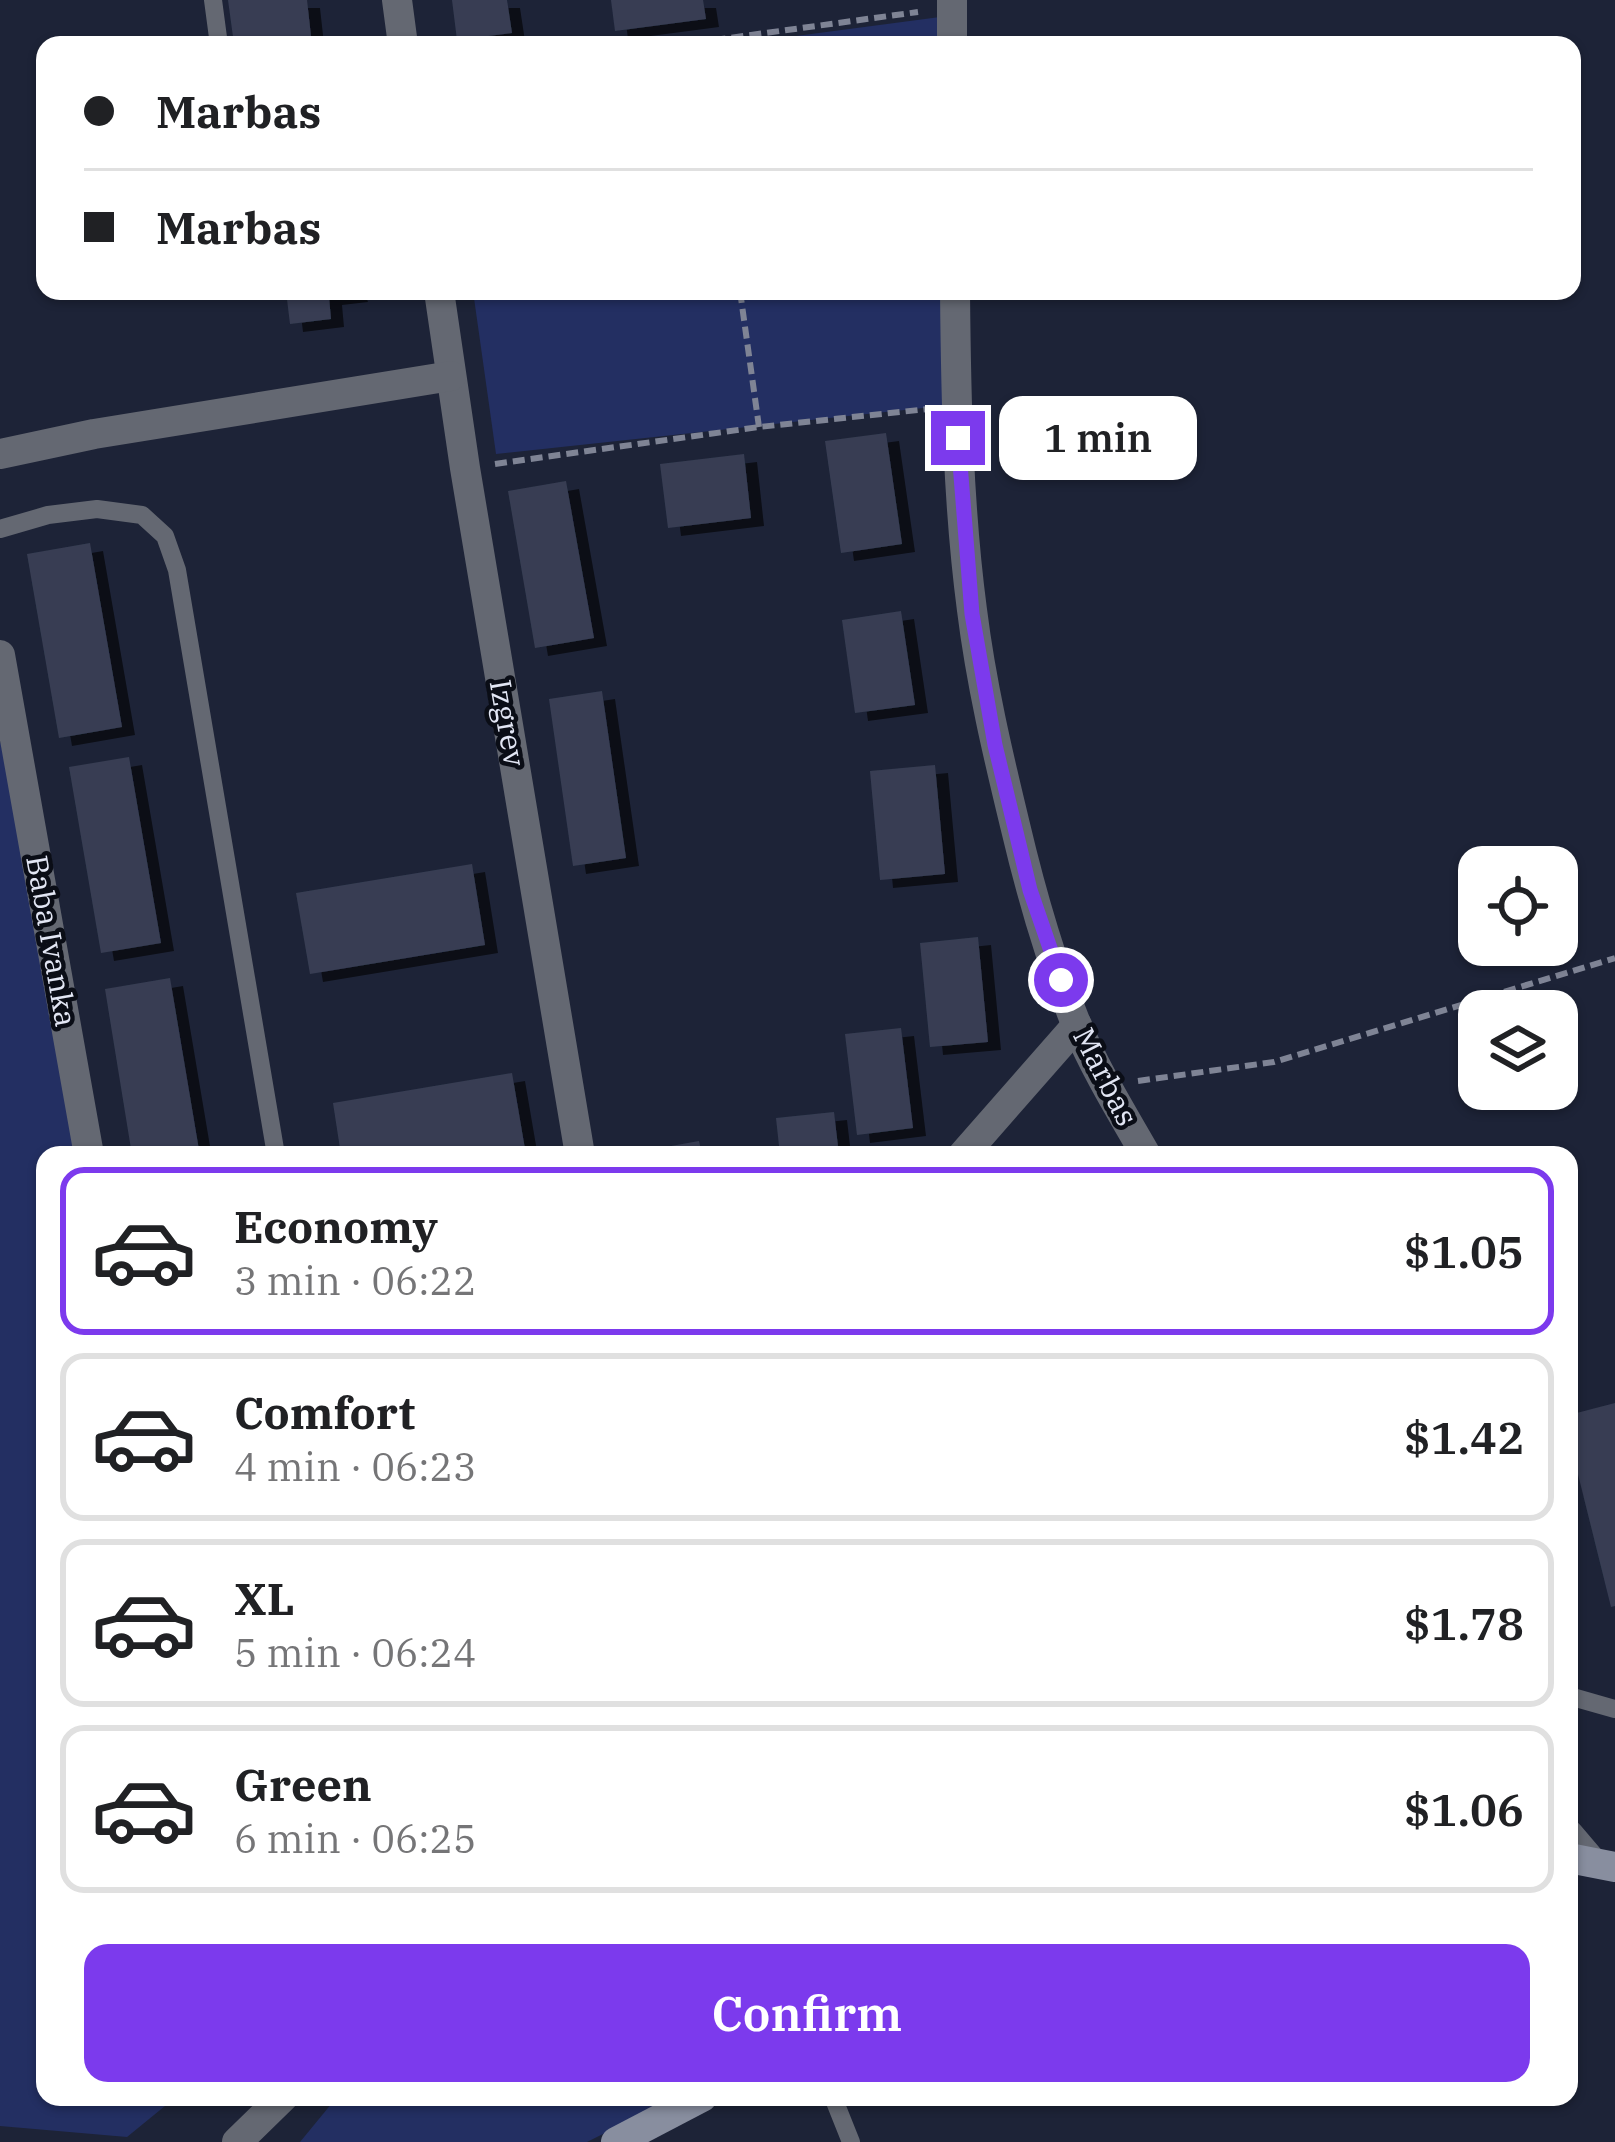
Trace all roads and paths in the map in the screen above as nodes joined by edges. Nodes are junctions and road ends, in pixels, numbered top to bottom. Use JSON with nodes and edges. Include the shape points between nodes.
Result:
{"nodes":[{"id":1,"x":213,"y":0,"type":"edge"},
{"id":2,"x":397,"y":0,"type":"edge"},
{"id":3,"x":952,"y":4,"type":"edge"},
{"id":4,"x":218,"y":36,"type":"edge"},
{"id":5,"x":403,"y":36,"type":"edge"},
{"id":6,"x":755,"y":36,"type":"edge"},
{"id":7,"x":952,"y":36,"type":"edge"},
{"id":8,"x":440,"y":300,"type":"edge"},
{"id":9,"x":741,"y":300,"type":"edge"},
{"id":10,"x":955,"y":300,"type":"edge"},
{"id":11,"x":451,"y":376,"type":"junction"},
{"id":12,"x":956,"y":406,"type":"junction"},
{"id":13,"x":759,"y":427,"type":"junction"},
{"id":14,"x":0,"y":454,"type":"edge"},
{"id":15,"x":465,"y":468,"type":"junction"},
{"id":16,"x":0,"y":530,"type":"edge"},
{"id":17,"x":0,"y":656,"type":"edge"},
{"id":18,"x":1615,"y":958,"type":"edge"},
{"id":19,"x":1077,"y":1025,"type":"junction"},
{"id":20,"x":1106,"y":1085,"type":"junction"},
{"id":21,"x":87,"y":1146,"type":"edge"},
{"id":22,"x":274,"y":1146,"type":"edge"},
{"id":23,"x":578,"y":1146,"type":"edge"},
{"id":24,"x":971,"y":1146,"type":"edge"},
{"id":25,"x":1141,"y":1146,"type":"edge"},
{"id":26,"x":1578,"y":1699,"type":"edge"},
{"id":27,"x":1615,"y":1709,"type":"edge"},
{"id":28,"x":275,"y":2106,"type":"edge"},
{"id":29,"x":685,"y":2106,"type":"edge"},
{"id":30,"x":837,"y":2106,"type":"edge"},
{"id":31,"x":237,"y":2142,"type":"edge"},
{"id":32,"x":616,"y":2142,"type":"edge"},
{"id":33,"x":851,"y":2142,"type":"edge"}],
"edges":[{"from":1,"to":4,"type":"lane"},
{"from":2,"to":5,"type":"street"},
{"from":3,"to":6,"type":"path"},
{"from":3,"to":7,"type":"street"},
{"from":8,"to":11,"type":"street","name":"Izgrev"},
{"from":9,"to":13,"type":"path"},
{"from":10,"to":12,"type":"street","name":"Marbas"},
{"from":11,"to":14,"type":"street"},
{"from":11,"to":15,"type":"street","name":"Izgrev"},
{"from":12,"to":13,"type":"path"},
{"from":12,"to":19,"type":"street","name":"Marbas","via":[[972,614],[995,745],[1030,890]]},
{"from":13,"to":15,"type":"path"},
{"from":15,"to":23,"type":"street","name":"Izgrev"},
{"from":16,"to":22,"type":"lane","via":[[97,509],[142,515],[165,536]]},
{"from":17,"to":21,"type":"street","name":"Baba Ivanka"},
{"from":18,"to":20,"type":"path","via":[[1274,1062]]},
{"from":19,"to":20,"type":"street","name":"Marbas"},
{"from":19,"to":24,"type":"street"},
{"from":20,"to":25,"type":"street","name":"Marbas"},
{"from":26,"to":27,"type":"lane"},
{"from":28,"to":31,"type":"street"},
{"from":29,"to":32,"type":"street"},
{"from":30,"to":33,"type":"lane"}]}
